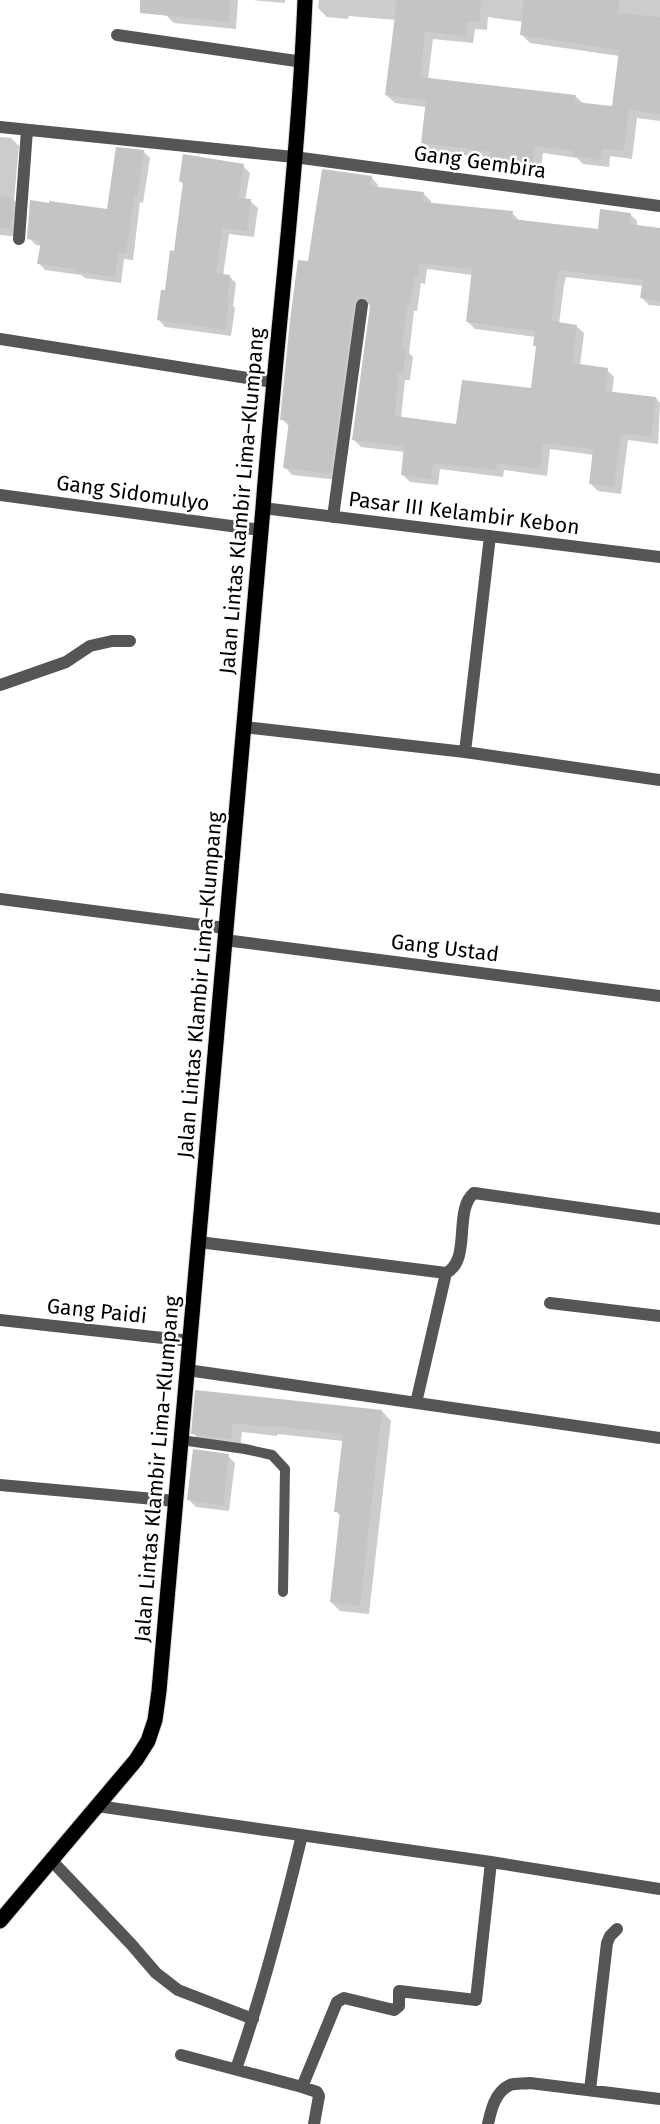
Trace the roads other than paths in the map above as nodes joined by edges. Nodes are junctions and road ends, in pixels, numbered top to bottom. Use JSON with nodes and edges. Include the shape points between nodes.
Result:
{"nodes":[{"id":1,"x":305,"y":0,"type":"edge"},
{"id":2,"x":117,"y":35,"type":"dead end"},
{"id":3,"x":303,"y":62,"type":"junction"},
{"id":4,"x":0,"y":128,"type":"edge"},
{"id":5,"x":27,"y":130,"type":"junction"},
{"id":6,"x":294,"y":157,"type":"junction"},
{"id":7,"x":660,"y":207,"type":"edge"},
{"id":8,"x":19,"y":239,"type":"dead end"},
{"id":9,"x":362,"y":305,"type":"dead end"},
{"id":10,"x":0,"y":339,"type":"edge"},
{"id":11,"x":273,"y":382,"type":"junction"},
{"id":12,"x":0,"y":495,"type":"edge"},
{"id":13,"x":263,"y":508,"type":"junction"},
{"id":14,"x":333,"y":517,"type":"junction"},
{"id":15,"x":261,"y":530,"type":"junction"},
{"id":16,"x":490,"y":536,"type":"junction"},
{"id":17,"x":660,"y":557,"type":"edge"},
{"id":18,"x":130,"y":641,"type":"dead end"},
{"id":19,"x":0,"y":685,"type":"edge"},
{"id":20,"x":244,"y":727,"type":"junction"},
{"id":21,"x":465,"y":752,"type":"junction"},
{"id":22,"x":660,"y":780,"type":"edge"},
{"id":23,"x":0,"y":899,"type":"edge"},
{"id":24,"x":225,"y":934,"type":"junction"},
{"id":25,"x":660,"y":996,"type":"edge"},
{"id":26,"x":660,"y":1219,"type":"edge"},
{"id":27,"x":199,"y":1242,"type":"junction"},
{"id":28,"x":446,"y":1273,"type":"junction"},
{"id":29,"x":550,"y":1303,"type":"dead end"},
{"id":30,"x":660,"y":1316,"type":"edge"},
{"id":31,"x":0,"y":1320,"type":"edge"},
{"id":32,"x":190,"y":1341,"type":"junction"},
{"id":33,"x":187,"y":1370,"type":"junction"},
{"id":34,"x":416,"y":1403,"type":"junction"},
{"id":35,"x":660,"y":1438,"type":"edge"},
{"id":36,"x":181,"y":1440,"type":"junction"},
{"id":37,"x":0,"y":1485,"type":"edge"},
{"id":38,"x":176,"y":1501,"type":"junction"},
{"id":39,"x":283,"y":1592,"type":"dead end"},
{"id":40,"x":97,"y":1806,"type":"junction"},
{"id":41,"x":302,"y":1835,"type":"junction"},
{"id":42,"x":51,"y":1860,"type":"junction"},
{"id":43,"x":491,"y":1862,"type":"junction"},
{"id":44,"x":660,"y":1889,"type":"edge"},
{"id":45,"x":0,"y":1921,"type":"edge"},
{"id":46,"x":617,"y":1929,"type":"dead end"},
{"id":47,"x":253,"y":2019,"type":"junction"},
{"id":48,"x":181,"y":2055,"type":"dead end"},
{"id":49,"x":236,"y":2069,"type":"junction"},
{"id":50,"x":302,"y":2087,"type":"junction"},
{"id":51,"x":590,"y":2090,"type":"junction"},
{"id":52,"x":660,"y":2099,"type":"edge"},
{"id":53,"x":314,"y":2124,"type":"edge"},
{"id":54,"x":488,"y":2124,"type":"edge"}],
"edges":[{"from":1,"to":3,"type":"main road","name":"Jalan Lintas Klambir Lima–Klumpang"},
{"from":2,"to":3,"type":"street"},
{"from":3,"to":6,"type":"main road","name":"Jalan Lintas Klambir Lima–Klumpang"},
{"from":4,"to":5,"type":"street","name":"Gang Gembira"},
{"from":5,"to":6,"type":"street","name":"Gang Gembira"},
{"from":5,"to":8,"type":"street"},
{"from":6,"to":7,"type":"street","name":"Gang Gembira"},
{"from":6,"to":11,"type":"main road","name":"Jalan Lintas Klambir Lima–Klumpang"},
{"from":9,"to":14,"type":"street"},
{"from":10,"to":11,"type":"street"},
{"from":11,"to":13,"type":"main road","name":"Jalan Lintas Klambir Lima–Klumpang"},
{"from":12,"to":15,"type":"street","name":"Gang Sidomulyo"},
{"from":13,"to":14,"type":"street","name":"Pasar III Kelambir Kebon"},
{"from":13,"to":15,"type":"main road","name":"Jalan Lintas Klambir Lima–Klumpang"},
{"from":14,"to":16,"type":"street","name":"Pasar III Kelambir Kebon"},
{"from":15,"to":20,"type":"main road","name":"Jalan Lintas Klambir Lima–Klumpang"},
{"from":16,"to":17,"type":"street","name":"Pasar III Kelambir Kebon"},
{"from":16,"to":21,"type":"street"},
{"from":18,"to":19,"type":"street","via":[[90,645],[66,662]]},
{"from":20,"to":21,"type":"street"},
{"from":20,"to":24,"type":"main road","name":"Jalan Lintas Klambir Lima–Klumpang"},
{"from":21,"to":22,"type":"street"},
{"from":23,"to":24,"type":"street"},
{"from":24,"to":25,"type":"street","name":"Gang Ustad"},
{"from":24,"to":27,"type":"main road","name":"Jalan Lintas Klambir Lima–Klumpang"},
{"from":26,"to":28,"type":"street","via":[[474,1193],[466,1203],[458,1257]]},
{"from":27,"to":28,"type":"street"},
{"from":27,"to":32,"type":"main road","name":"Jalan Lintas Klambir Lima–Klumpang"},
{"from":28,"to":34,"type":"street"},
{"from":29,"to":30,"type":"street"},
{"from":31,"to":32,"type":"street","name":"Gang Paidi"},
{"from":32,"to":33,"type":"main road","name":"Jalan Lintas Klambir Lima–Klumpang"},
{"from":33,"to":34,"type":"street"},
{"from":33,"to":36,"type":"main road","name":"Jalan Lintas Klambir Lima–Klumpang"},
{"from":34,"to":35,"type":"street"},
{"from":36,"to":38,"type":"main road","name":"Jalan Lintas Klambir Lima–Klumpang"},
{"from":36,"to":39,"type":"lane","via":[[272,1455],[285,1469]]},
{"from":37,"to":38,"type":"street"},
{"from":38,"to":40,"type":"main road","name":"Jalan Lintas Klambir Lima–Klumpang","via":[[154,1720],[148,1741],[136,1760]]},
{"from":40,"to":41,"type":"street"},
{"from":40,"to":42,"type":"main road","name":"Jalan Lintas Klambir Lima–Klumpang"},
{"from":41,"to":43,"type":"street"},
{"from":41,"to":47,"type":"street","via":[[279,1935]]},
{"from":42,"to":45,"type":"main road","name":"Jalan Lintas Klambir Lima–Klumpang"},
{"from":42,"to":47,"type":"street","via":[[156,1973],[178,1990]]},
{"from":43,"to":44,"type":"street"},
{"from":43,"to":50,"type":"street","via":[[476,2000],[399,1991],[399,2006],[394,2010],[341,1999]]},
{"from":46,"to":51,"type":"street","via":[[607,1943]]},
{"from":47,"to":49,"type":"street"},
{"from":48,"to":49,"type":"street"},
{"from":49,"to":50,"type":"street"},
{"from":50,"to":53,"type":"street","via":[[319,2096]]},
{"from":51,"to":52,"type":"street"},
{"from":51,"to":54,"type":"street","via":[[530,2083],[510,2085],[499,2093]]}]}
